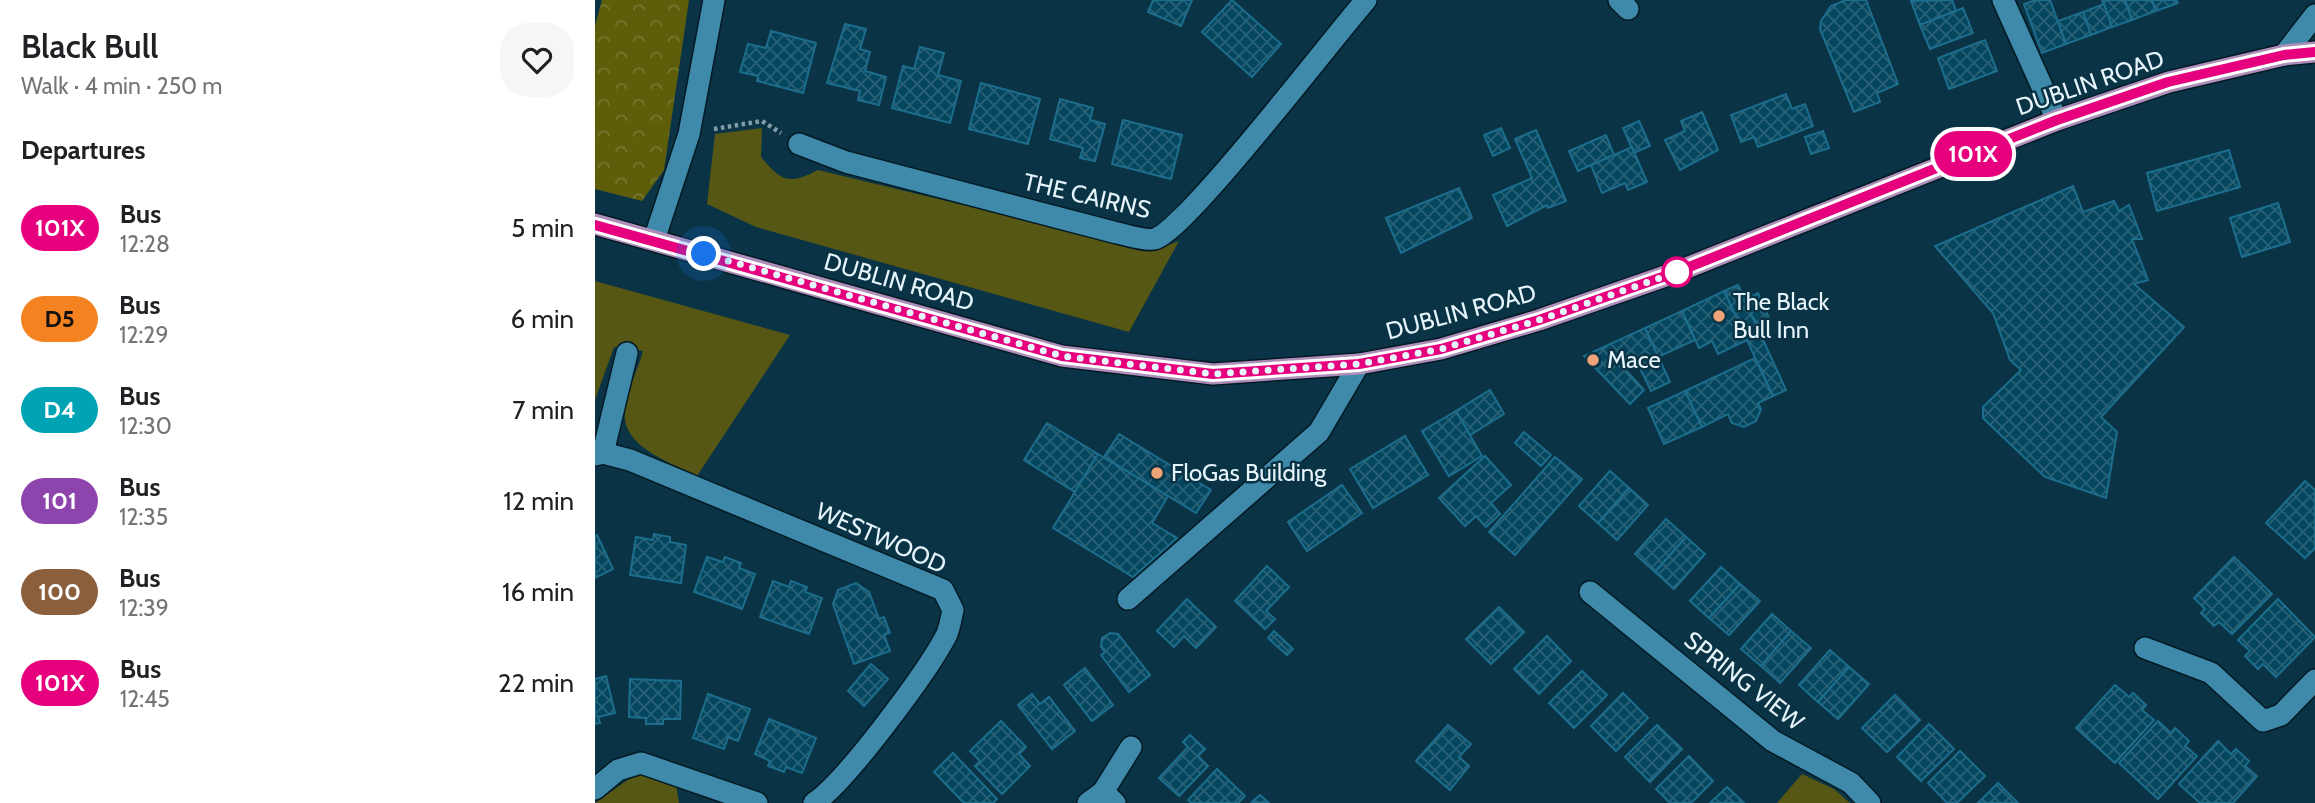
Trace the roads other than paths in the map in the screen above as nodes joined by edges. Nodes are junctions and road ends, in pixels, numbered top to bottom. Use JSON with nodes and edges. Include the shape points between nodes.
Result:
{"nodes":[{"id":1,"x":714,"y":0,"type":"edge"},
{"id":2,"x":2003,"y":0,"type":"edge"},
{"id":3,"x":1353,"y":5,"type":"edge"},
{"id":4,"x":2315,"y":15,"type":"edge"},
{"id":5,"x":2315,"y":52,"type":"edge"},
{"id":6,"x":2284,"y":55,"type":"junction"},
{"id":7,"x":2057,"y":120,"type":"junction"},
{"id":8,"x":799,"y":144,"type":"road end"},
{"id":9,"x":595,"y":224,"type":"edge"},
{"id":10,"x":654,"y":240,"type":"junction"},
{"id":11,"x":627,"y":353,"type":"dead end"},
{"id":12,"x":1359,"y":364,"type":"junction"},
{"id":13,"x":599,"y":454,"type":"edge"},
{"id":14,"x":1590,"y":592,"type":"dead end"},
{"id":15,"x":1128,"y":599,"type":"dead end"},
{"id":16,"x":2145,"y":648,"type":"dead end"},
{"id":17,"x":2315,"y":680,"type":"edge"},
{"id":18,"x":1131,"y":747,"type":"dead end"},
{"id":19,"x":595,"y":789,"type":"edge"},
{"id":20,"x":1102,"y":799,"type":"edge"},
{"id":21,"x":757,"y":803,"type":"edge"},
{"id":22,"x":814,"y":803,"type":"edge"},
{"id":23,"x":1870,"y":803,"type":"edge"}],
"edges":[{"from":1,"to":10,"type":"street","via":[[688,134]]},
{"from":2,"to":7,"type":"street"},
{"from":3,"to":8,"type":"street","name":"THE CAIRNS","via":[[1203,197],[1173,228],[1153,239],[859,166]]},
{"from":4,"to":6,"type":"street"},
{"from":5,"to":6,"type":"main road","name":"DUBLIN ROAD"},
{"from":6,"to":7,"type":"main road","name":"DUBLIN ROAD","via":[[2168,82]]},
{"from":7,"to":12,"type":"main road","name":"DUBLIN ROAD","via":[[1674,273],[1441,349]]},
{"from":9,"to":10,"type":"main road","name":"DUBLIN ROAD"},
{"from":10,"to":12,"type":"main road","name":"DUBLIN ROAD","via":[[1062,356],[1213,374]]},
{"from":11,"to":13,"type":"street"},
{"from":12,"to":15,"type":"street","via":[[1319,432]]},
{"from":13,"to":22,"type":"street","name":"WESTWOOD","via":[[630,460],[943,590],[953,610],[947,633],[930,662],[845,773]]},
{"from":14,"to":23,"type":"street","name":"SPRING VIEW","via":[[1773,741],[1851,783]]},
{"from":16,"to":17,"type":"street","via":[[2211,673],[2263,721],[2281,715]]},
{"from":18,"to":20,"type":"street"},
{"from":19,"to":21,"type":"street","via":[[618,770],[641,763]]}]}
